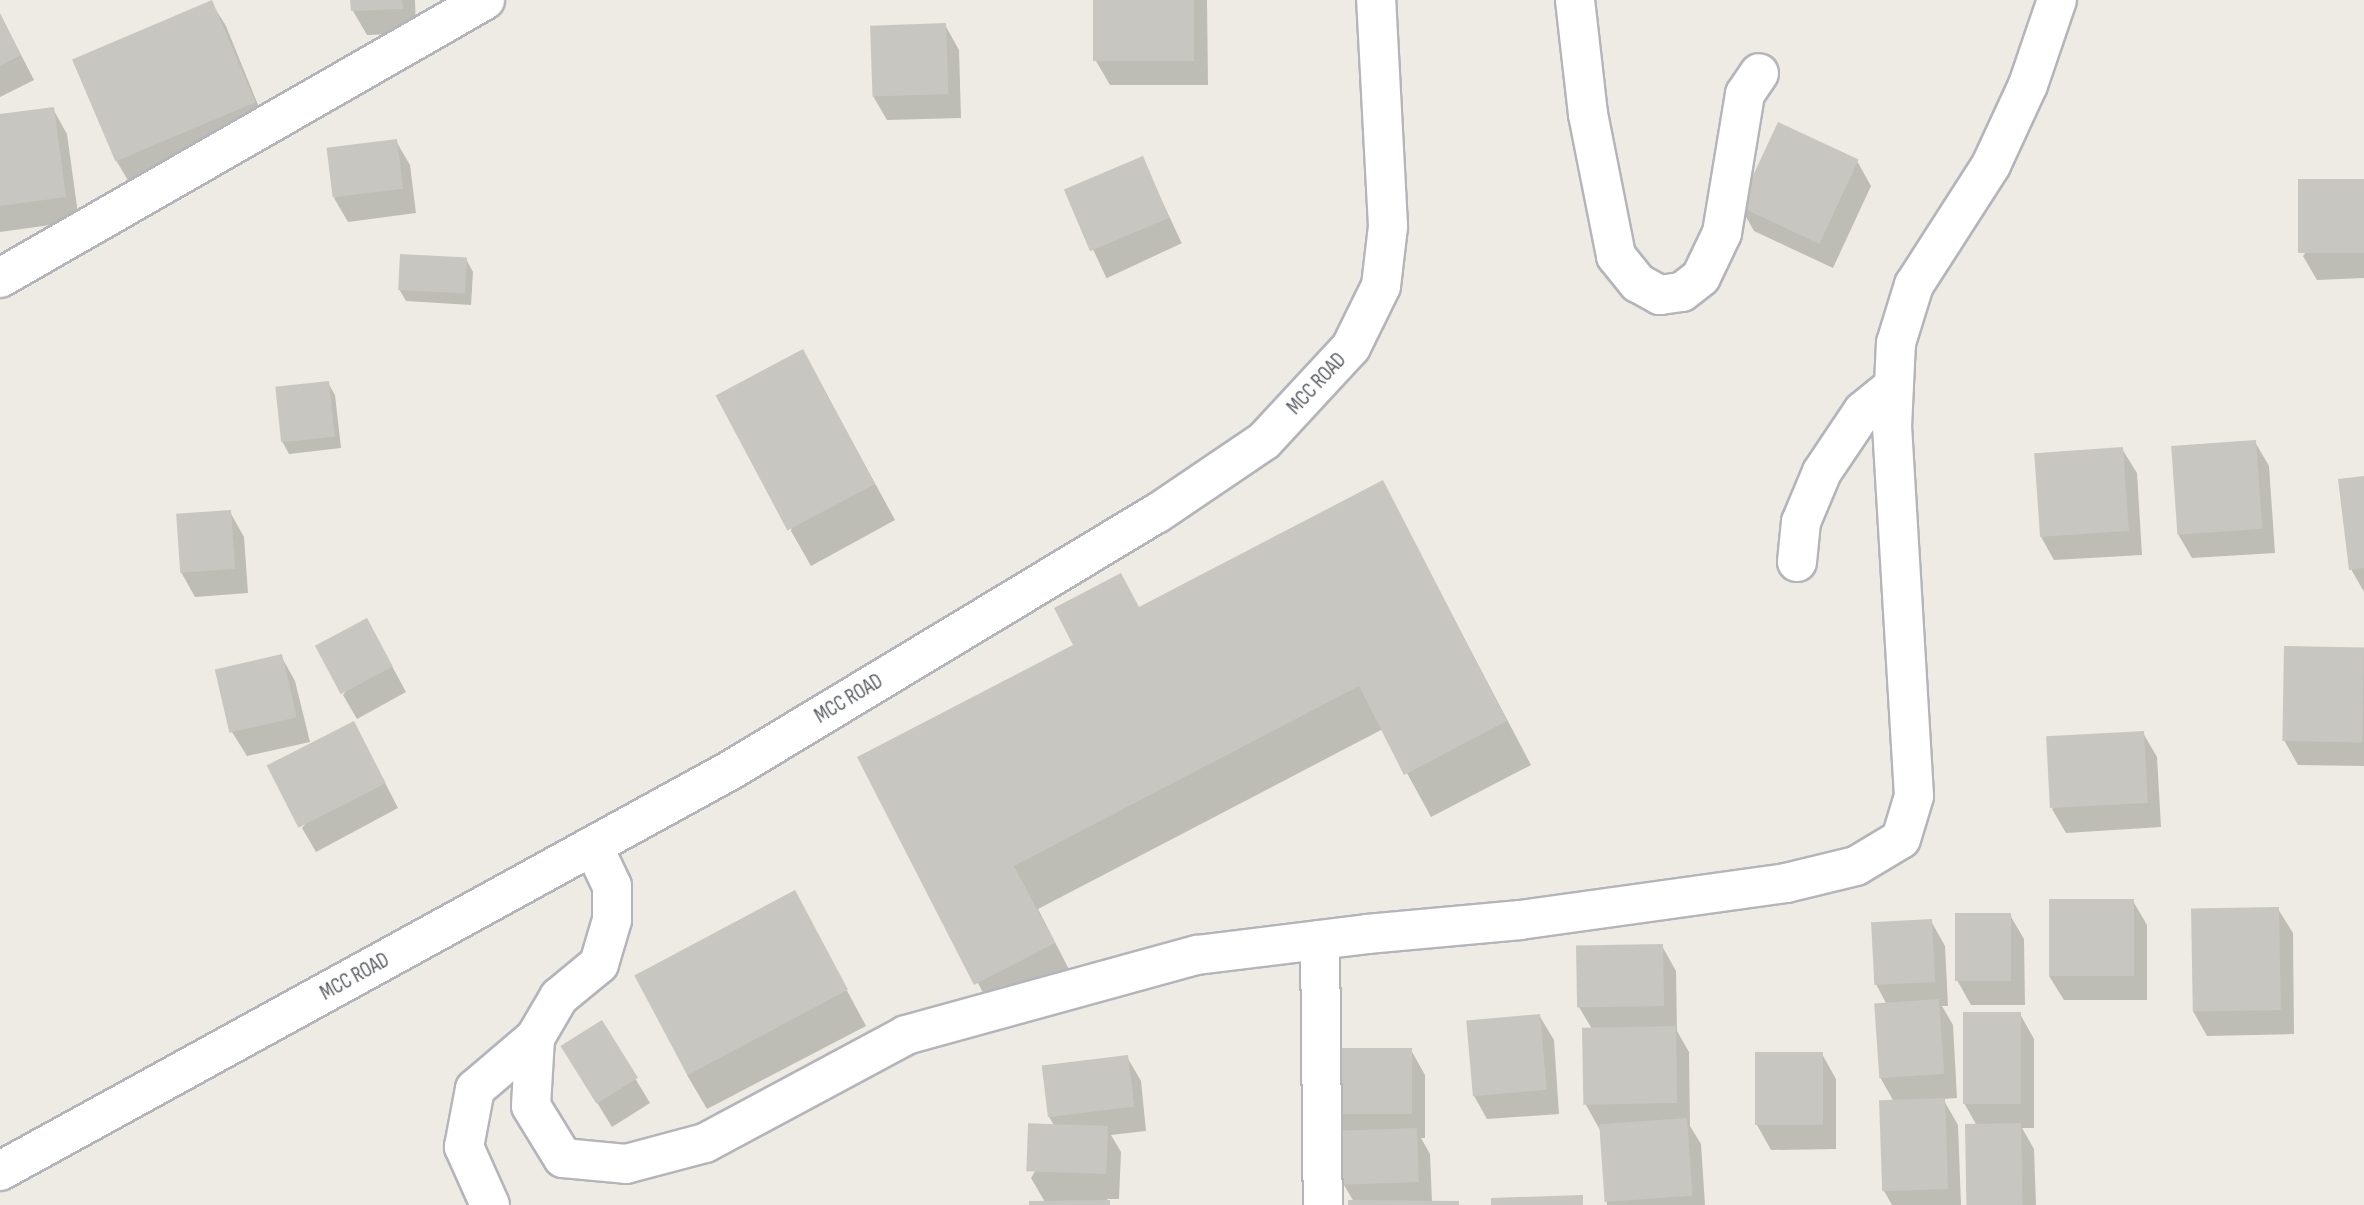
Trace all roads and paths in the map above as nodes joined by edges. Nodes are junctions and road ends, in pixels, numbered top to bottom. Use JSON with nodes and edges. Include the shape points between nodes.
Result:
{"nodes":[{"id":1,"x":485,"y":0,"type":"edge"},
{"id":2,"x":1376,"y":0,"type":"edge"},
{"id":3,"x":1575,"y":0,"type":"edge"},
{"id":4,"x":2057,"y":0,"type":"edge"},
{"id":5,"x":1759,"y":73,"type":"dead end"},
{"id":6,"x":0,"y":278,"type":"edge"},
{"id":7,"x":1892,"y":387,"type":"junction"},
{"id":8,"x":1797,"y":562,"type":"dead end"},
{"id":9,"x":593,"y":846,"type":"junction"},
{"id":10,"x":1320,"y":940,"type":"junction"},
{"id":11,"x":534,"y":1038,"type":"junction"},
{"id":12,"x":0,"y":1171,"type":"edge"},
{"id":13,"x":490,"y":1205,"type":"edge"},
{"id":14,"x":1323,"y":1205,"type":"edge"}],
"edges":[{"from":1,"to":6,"type":"street"},
{"from":2,"to":9,"type":"street","name":"MCC ROAD","via":[[1388,226],[1381,286],[1351,347],[1282,423],[1264,441],[1156,514],[731,771]]},
{"from":3,"to":5,"type":"street","via":[[1588,114],[1616,256],[1638,283],[1660,295],[1682,292],[1701,277],[1722,233],[1745,94]]},
{"from":4,"to":7,"type":"street","via":[[2028,85],[1991,164],[1914,285],[1896,343]]},
{"from":7,"to":8,"type":"street","via":[[1863,411],[1822,472],[1801,522]]},
{"from":7,"to":10,"type":"street","via":[[1914,796],[1901,839],[1856,866],[1786,883],[1520,920]]},
{"from":9,"to":11,"type":"street","via":[[612,886],[612,920],[599,964],[559,997]]},
{"from":9,"to":12,"type":"street","name":"MCC ROAD"},
{"from":10,"to":11,"type":"street","via":[[1197,955],[906,1035],[705,1143],[626,1164],[563,1158],[531,1106]]},
{"from":10,"to":14,"type":"street"},
{"from":11,"to":13,"type":"street","via":[[475,1089],[464,1147]]}]}
